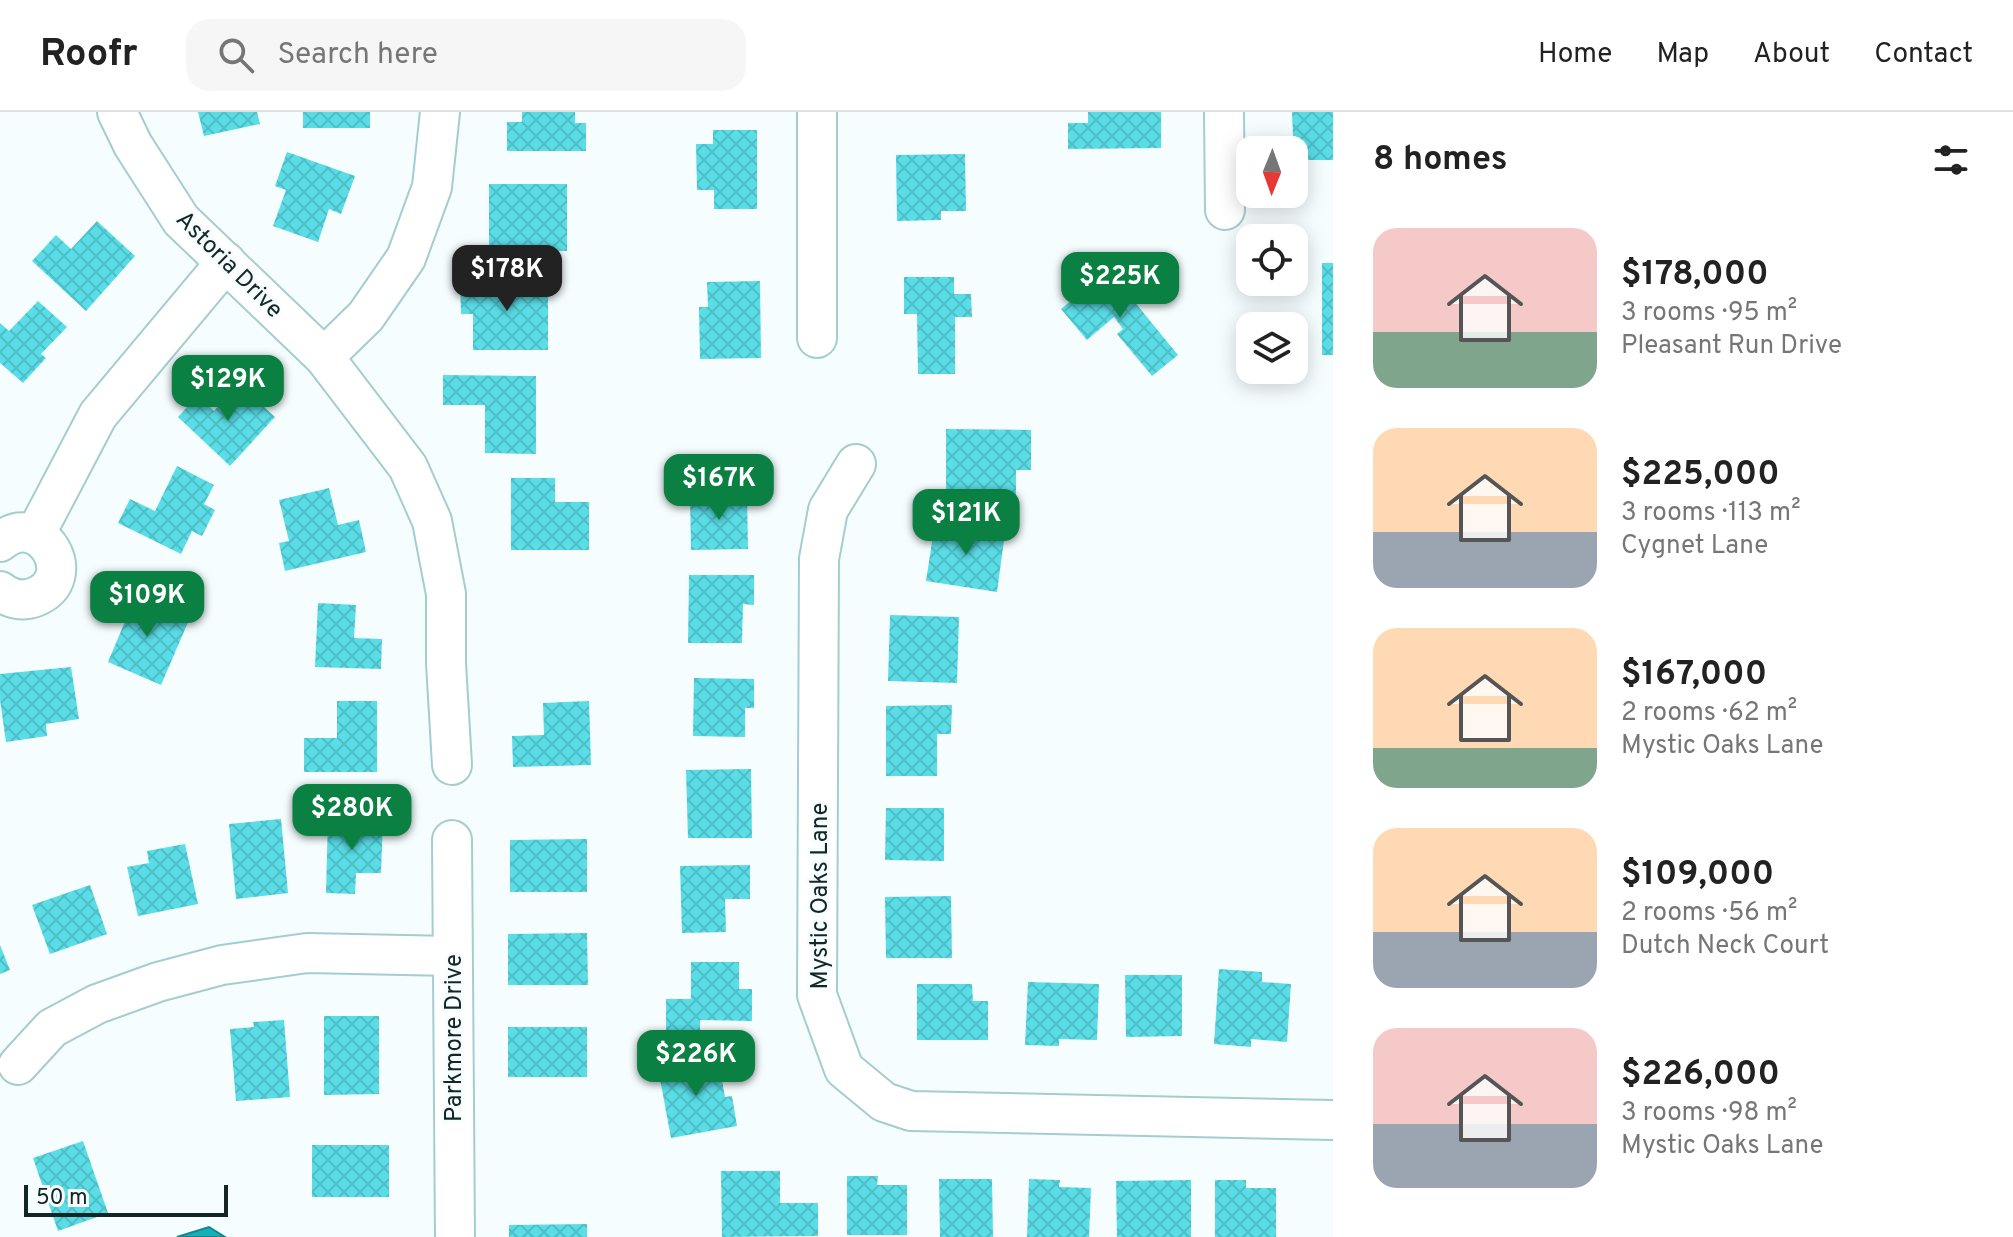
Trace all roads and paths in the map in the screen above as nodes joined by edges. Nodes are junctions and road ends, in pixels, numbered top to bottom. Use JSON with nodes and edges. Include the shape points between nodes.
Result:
{"nodes":[{"id":1,"x":117,"y":112,"type":"edge"},
{"id":2,"x":440,"y":112,"type":"edge"},
{"id":3,"x":817,"y":112,"type":"edge"},
{"id":4,"x":1224,"y":112,"type":"edge"},
{"id":5,"x":1225,"y":210,"type":"dead end"},
{"id":6,"x":226,"y":262,"type":"junction"},
{"id":7,"x":817,"y":338,"type":"dead end"},
{"id":8,"x":324,"y":357,"type":"junction"},
{"id":9,"x":856,"y":464,"type":"dead end"},
{"id":10,"x":18,"y":538,"type":"edge"},
{"id":11,"x":0,"y":591,"type":"edge"},
{"id":12,"x":452,"y":765,"type":"dead end"},
{"id":13,"x":452,"y":840,"type":"dead end"},
{"id":14,"x":452,"y":956,"type":"junction"},
{"id":15,"x":18,"y":1065,"type":"dead end"},
{"id":16,"x":1333,"y":1120,"type":"edge"},
{"id":17,"x":455,"y":1237,"type":"edge"}],
"edges":[{"from":1,"to":6,"type":"street","name":"Astoria Drive","via":[[181,220]]},
{"from":2,"to":8,"type":"street","via":[[432,187],[406,258],[366,316]]},
{"from":3,"to":7,"type":"street"},
{"from":4,"to":5,"type":"street"},
{"from":6,"to":8,"type":"street","name":"Astoria Drive"},
{"from":6,"to":10,"type":"street","via":[[98,415]]},
{"from":8,"to":12,"type":"street","name":"Astoria Drive","via":[[408,467],[432,521],[446,594]]},
{"from":9,"to":16,"type":"street","name":"Mystic Oaks Lane","via":[[828,510],[819,559],[817,995],[844,1069],[884,1102],[911,1111]]},
{"from":10,"to":11,"type":"street","via":[[52,549],[56,574],[42,594],[23,600]]},
{"from":13,"to":14,"type":"street","name":"Parkmore Drive"},
{"from":14,"to":15,"type":"street","via":[[307,953],[210,968],[97,1004],[52,1028]]},
{"from":14,"to":17,"type":"street","name":"Parkmore Drive"}]}
